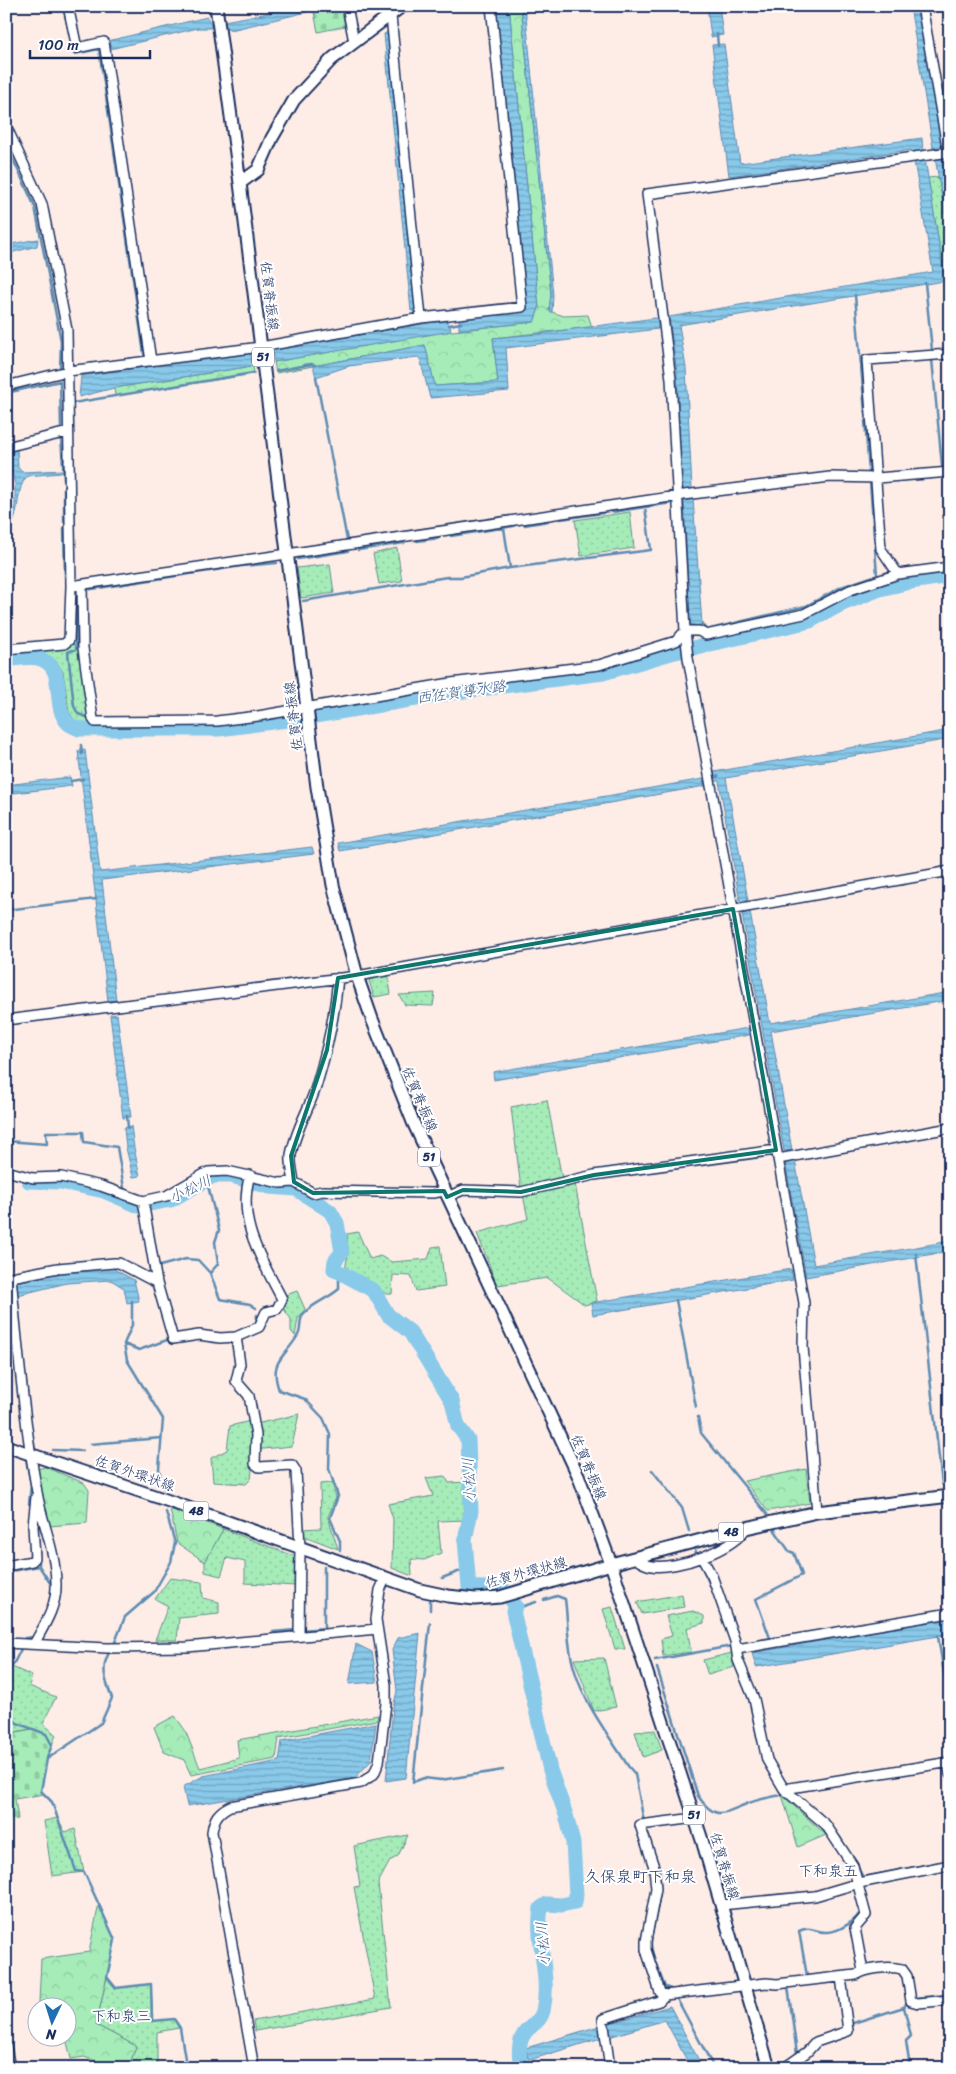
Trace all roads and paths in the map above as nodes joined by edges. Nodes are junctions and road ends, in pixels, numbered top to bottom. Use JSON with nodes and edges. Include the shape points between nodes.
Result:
{"nodes":[{"id":1,"x":68,"y":6,"type":"edge"},
{"id":2,"x":216,"y":6,"type":"edge"},
{"id":3,"x":347,"y":6,"type":"edge"},
{"id":4,"x":402,"y":6,"type":"edge"},
{"id":5,"x":491,"y":6,"type":"edge"},
{"id":6,"x":922,"y":6,"type":"edge"},
{"id":7,"x":391,"y":16,"type":"junction"},
{"id":8,"x":354,"y":42,"type":"junction"},
{"id":9,"x":6,"y":126,"type":"edge"},
{"id":10,"x":949,"y":152,"type":"edge"},
{"id":11,"x":240,"y":183,"type":"junction"},
{"id":12,"x":421,"y":318,"type":"junction"},
{"id":13,"x":261,"y":346,"type":"junction"},
{"id":14,"x":950,"y":354,"type":"edge"},
{"id":15,"x":151,"y":361,"type":"junction"},
{"id":16,"x":68,"y":371,"type":"junction"},
{"id":17,"x":6,"y":386,"type":"edge"},
{"id":18,"x":68,"y":432,"type":"junction"},
{"id":19,"x":6,"y":447,"type":"edge"},
{"id":20,"x":950,"y":472,"type":"edge"},
{"id":21,"x":877,"y":478,"type":"junction"},
{"id":22,"x":684,"y":495,"type":"junction"},
{"id":23,"x":288,"y":555,"type":"junction"},
{"id":24,"x":950,"y":567,"type":"edge"},
{"id":25,"x":898,"y":574,"type":"junction"},
{"id":26,"x":70,"y":586,"type":"junction"},
{"id":27,"x":82,"y":590,"type":"junction"},
{"id":28,"x":685,"y":631,"type":"junction"},
{"id":29,"x":6,"y":649,"type":"edge"},
{"id":30,"x":307,"y":707,"type":"junction"},
{"id":31,"x":950,"y":871,"type":"edge"},
{"id":32,"x":741,"y":907,"type":"junction"},
{"id":33,"x":357,"y":976,"type":"junction"},
{"id":34,"x":338,"y":978,"type":"junction"},
{"id":35,"x":6,"y":1020,"type":"edge"},
{"id":36,"x":950,"y":1128,"type":"edge"},
{"id":37,"x":783,"y":1155,"type":"junction"},
{"id":38,"x":6,"y":1171,"type":"edge"},
{"id":39,"x":250,"y":1175,"type":"junction"},
{"id":40,"x":294,"y":1182,"type":"junction"},
{"id":41,"x":446,"y":1194,"type":"junction"},
{"id":42,"x":143,"y":1200,"type":"junction"},
{"id":43,"x":157,"y":1283,"type":"junction"},
{"id":44,"x":10,"y":1284,"type":"edge"},
{"id":45,"x":236,"y":1337,"type":"junction"},
{"id":46,"x":6,"y":1446,"type":"edge"},
{"id":47,"x":30,"y":1454,"type":"junction"},
{"id":48,"x":37,"y":1494,"type":"junction"},
{"id":49,"x":950,"y":1496,"type":"edge"},
{"id":50,"x":817,"y":1512,"type":"junction"},
{"id":51,"x":746,"y":1528,"type":"junction"},
{"id":52,"x":300,"y":1548,"type":"junction"},
{"id":53,"x":635,"y":1558,"type":"junction"},
{"id":54,"x":702,"y":1558,"type":"junction"},
{"id":55,"x":610,"y":1564,"type":"junction"},
{"id":56,"x":6,"y":1566,"type":"edge"},
{"id":57,"x":386,"y":1578,"type":"junction"},
{"id":58,"x":950,"y":1613,"type":"edge"},
{"id":59,"x":377,"y":1629,"type":"junction"},
{"id":60,"x":299,"y":1636,"type":"junction"},
{"id":61,"x":6,"y":1643,"type":"edge"},
{"id":62,"x":34,"y":1644,"type":"junction"},
{"id":63,"x":737,"y":1649,"type":"junction"},
{"id":64,"x":949,"y":1762,"type":"edge"},
{"id":65,"x":950,"y":1774,"type":"edge"},
{"id":66,"x":784,"y":1789,"type":"junction"},
{"id":67,"x":695,"y":1818,"type":"junction"},
{"id":68,"x":950,"y":1865,"type":"edge"},
{"id":69,"x":859,"y":1883,"type":"junction"},
{"id":70,"x":721,"y":1905,"type":"junction"},
{"id":71,"x":863,"y":1970,"type":"junction"},
{"id":72,"x":841,"y":1977,"type":"junction"},
{"id":73,"x":745,"y":1986,"type":"junction"},
{"id":74,"x":665,"y":1995,"type":"junction"},
{"id":75,"x":950,"y":2000,"type":"edge"},
{"id":76,"x":6,"y":2047,"type":"edge"},
{"id":77,"x":10,"y":2068,"type":"edge"},
{"id":78,"x":254,"y":2068,"type":"edge"},
{"id":79,"x":610,"y":2068,"type":"edge"},
{"id":80,"x":769,"y":2068,"type":"edge"},
{"id":81,"x":784,"y":2068,"type":"edge"}],
"edges":[{"from":1,"to":15,"type":"street","via":[[77,48],[105,47]]},
{"from":2,"to":11,"type":"main road","name":"佐賀脊振線","number":"51"},
{"from":3,"to":8,"type":"street"},
{"from":4,"to":7,"type":"main road"},
{"from":5,"to":12,"type":"street","via":[[522,307]]},
{"from":6,"to":10,"type":"street"},
{"from":7,"to":8,"type":"main road"},
{"from":7,"to":12,"type":"street"},
{"from":8,"to":11,"type":"main road","via":[[332,59],[294,100],[258,170]]},
{"from":9,"to":16,"type":"street","via":[[42,204],[66,330]]},
{"from":10,"to":22,"type":"street","via":[[647,194]]},
{"from":11,"to":13,"type":"main road","name":"佐賀脊振線","number":"51"},
{"from":12,"to":13,"type":"street"},
{"from":13,"to":15,"type":"street"},
{"from":13,"to":23,"type":"main road","name":"佐賀脊振線","number":"51"},
{"from":14,"to":21,"type":"street","via":[[867,360]]},
{"from":15,"to":16,"type":"street"},
{"from":16,"to":17,"type":"street"},
{"from":16,"to":18,"type":"street"},
{"from":18,"to":19,"type":"street"},
{"from":18,"to":26,"type":"street"},
{"from":20,"to":21,"type":"street"},
{"from":21,"to":22,"type":"street","via":[[830,477]]},
{"from":21,"to":25,"type":"street","via":[[881,549]]},
{"from":22,"to":23,"type":"street"},
{"from":22,"to":28,"type":"street"},
{"from":23,"to":27,"type":"street"},
{"from":23,"to":30,"type":"main road","name":"佐賀脊振線","number":"51"},
{"from":24,"to":25,"type":"street"},
{"from":25,"to":28,"type":"street","via":[[850,590],[804,614],[706,636],[699,631]]},
{"from":26,"to":27,"type":"street"},
{"from":26,"to":29,"type":"street","via":[[70,640],[64,644]]},
{"from":27,"to":30,"type":"street","via":[[83,648],[95,722],[218,721]]},
{"from":28,"to":30,"type":"street","via":[[676,641],[599,665],[451,683]]},
{"from":28,"to":32,"type":"street","via":[[710,779]]},
{"from":30,"to":33,"type":"main road","name":"佐賀脊振線","number":"51","via":[[326,850]]},
{"from":31,"to":32,"type":"street"},
{"from":32,"to":33,"type":"street"},
{"from":32,"to":37,"type":"street"},
{"from":33,"to":34,"type":"street"},
{"from":33,"to":41,"type":"main road","name":"佐賀脊振線","number":"51","via":[[393,1075]]},
{"from":34,"to":35,"type":"street"},
{"from":34,"to":40,"type":"street","via":[[327,1050],[291,1156]]},
{"from":36,"to":37,"type":"street"},
{"from":37,"to":41,"type":"street","via":[[594,1175],[521,1192],[463,1190]]},
{"from":37,"to":50,"type":"street","via":[[804,1303],[802,1346]]},
{"from":38,"to":42,"type":"street","via":[[33,1178],[61,1177]]},
{"from":39,"to":40,"type":"street","via":[[280,1183]]},
{"from":39,"to":42,"type":"street","via":[[208,1172],[166,1196]]},
{"from":39,"to":45,"type":"street","via":[[245,1210],[249,1230],[282,1299],[277,1309],[266,1312],[259,1326]]},
{"from":40,"to":41,"type":"street","via":[[313,1193]]},
{"from":41,"to":55,"type":"main road","name":"佐賀脊振線","number":"51","via":[[578,1475]]},
{"from":42,"to":43,"type":"street"},
{"from":43,"to":44,"type":"street","via":[[114,1263],[58,1268]]},
{"from":43,"to":45,"type":"street","via":[[173,1339],[198,1335]]},
{"from":44,"to":47,"type":"street"},
{"from":45,"to":52,"type":"street","via":[[240,1364],[236,1382],[249,1396],[256,1435],[255,1464],[259,1467],[292,1465],[296,1471]]},
{"from":46,"to":47,"type":"main road","name":"佐賀外環状線","number":"48"},
{"from":47,"to":48,"type":"street"},
{"from":47,"to":52,"type":"main road","name":"佐賀外環状線","number":"48"},
{"from":48,"to":56,"type":"street","via":[[34,1558]]},
{"from":48,"to":62,"type":"street","via":[[54,1558],[56,1586],[51,1612]]},
{"from":49,"to":50,"type":"main road","name":"佐賀外環状線","number":"48"},
{"from":50,"to":51,"type":"main road","name":"佐賀外環状線","number":"48"},
{"from":51,"to":53,"type":"main road","name":"佐賀外環状線","number":"48"},
{"from":51,"to":54,"type":"street","via":[[741,1537]]},
{"from":52,"to":57,"type":"main road","name":"佐賀外環状線","number":"48"},
{"from":52,"to":60,"type":"street"},
{"from":53,"to":54,"type":"street","via":[[654,1566]]},
{"from":53,"to":55,"type":"main road","name":"佐賀外環状線","number":"48"},
{"from":54,"to":63,"type":"street","via":[[712,1576]]},
{"from":55,"to":57,"type":"main road","name":"佐賀外環状線","number":"48","via":[[517,1592],[476,1600],[420,1590]]},
{"from":55,"to":67,"type":"main road","name":"佐賀脊振線","number":"51"},
{"from":57,"to":59,"type":"street","via":[[377,1606]]},
{"from":58,"to":63,"type":"street"},
{"from":59,"to":60,"type":"street"},
{"from":59,"to":78,"type":"street","via":[[386,1703],[379,1762],[374,1774],[361,1783],[230,1806],[219,1811],[214,1822],[212,1832]]},
{"from":60,"to":62,"type":"street","via":[[187,1647],[107,1648]]},
{"from":61,"to":62,"type":"street"},
{"from":63,"to":66,"type":"street","via":[[738,1660],[754,1700],[767,1760]]},
{"from":64,"to":65,"type":"street"},
{"from":64,"to":66,"type":"street"},
{"from":66,"to":69,"type":"street","via":[[826,1824],[853,1866]]},
{"from":67,"to":70,"type":"main road","name":"佐賀脊振線","number":"51"},
{"from":67,"to":74,"type":"street","via":[[640,1825],[654,1867],[656,1889],[646,1950],[660,1992]]},
{"from":68,"to":69,"type":"street"},
{"from":69,"to":70,"type":"street","via":[[815,1896]]},
{"from":69,"to":71,"type":"street","via":[[866,1915],[855,1928]]},
{"from":70,"to":73,"type":"main road","name":"佐賀脊振線","number":"51"},
{"from":71,"to":72,"type":"street","via":[[856,1975]]},
{"from":71,"to":75,"type":"street","via":[[902,1969],[907,1976],[911,2001]]},
{"from":72,"to":73,"type":"street"},
{"from":72,"to":81,"type":"street","via":[[847,2027],[816,2042]]},
{"from":73,"to":74,"type":"street"},
{"from":73,"to":80,"type":"main road","name":"佐賀脊振線","number":"51"},
{"from":74,"to":79,"type":"street","via":[[659,2001],[603,2019]]},
{"from":76,"to":77,"type":"street"}]}
